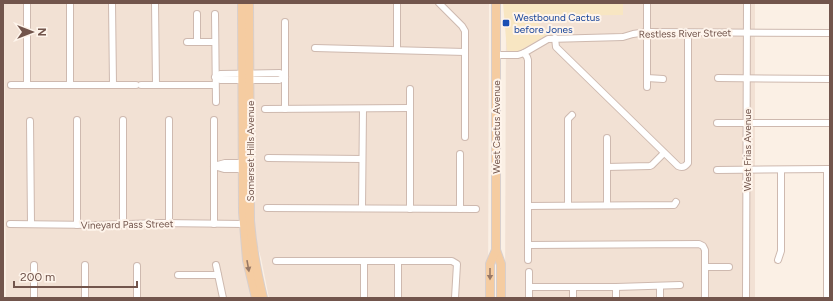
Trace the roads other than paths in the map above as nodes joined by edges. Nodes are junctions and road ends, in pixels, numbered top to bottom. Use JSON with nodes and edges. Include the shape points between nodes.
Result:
{"nodes":[{"id":1,"x":26,"y":3,"type":"edge"},
{"id":2,"x":70,"y":3,"type":"edge"},
{"id":3,"x":112,"y":3,"type":"edge"},
{"id":4,"x":155,"y":3,"type":"edge"},
{"id":5,"x":242,"y":3,"type":"edge"},
{"id":6,"x":249,"y":3,"type":"edge"},
{"id":7,"x":397,"y":3,"type":"edge"},
{"id":8,"x":439,"y":3,"type":"edge"},
{"id":9,"x":496,"y":3,"type":"edge"},
{"id":10,"x":647,"y":3,"type":"edge"},
{"id":11,"x":747,"y":3,"type":"edge"},
{"id":12,"x":196,"y":14,"type":"dead end"},
{"id":13,"x":215,"y":14,"type":"dead end"},
{"id":14,"x":285,"y":22,"type":"dead end"},
{"id":15,"x":647,"y":32,"type":"junction"},
{"id":16,"x":688,"y":33,"type":"junction"},
{"id":17,"x":747,"y":33,"type":"junction"},
{"id":18,"x":830,"y":33,"type":"edge"},
{"id":19,"x":555,"y":38,"type":"junction"},
{"id":20,"x":187,"y":42,"type":"dead end"},
{"id":21,"x":197,"y":42,"type":"junction"},
{"id":22,"x":215,"y":42,"type":"junction"},
{"id":23,"x":315,"y":48,"type":"dead end"},
{"id":24,"x":396,"y":50,"type":"junction"},
{"id":25,"x":465,"y":52,"type":"junction"},
{"id":26,"x":524,"y":53,"type":"junction"},
{"id":27,"x":496,"y":55,"type":"junction"},
{"id":28,"x":246,"y":76,"type":"junction"},
{"id":29,"x":215,"y":77,"type":"junction"},
{"id":30,"x":285,"y":77,"type":"junction"},
{"id":31,"x":647,"y":78,"type":"junction"},
{"id":32,"x":663,"y":78,"type":"dead end"},
{"id":33,"x":718,"y":78,"type":"dead end"},
{"id":34,"x":747,"y":78,"type":"junction"},
{"id":35,"x":830,"y":79,"type":"edge"},
{"id":36,"x":11,"y":85,"type":"dead end"},
{"id":37,"x":27,"y":85,"type":"junction"},
{"id":38,"x":70,"y":85,"type":"junction"},
{"id":39,"x":113,"y":85,"type":"junction"},
{"id":40,"x":156,"y":85,"type":"junction"},
{"id":41,"x":216,"y":85,"type":"junction"},
{"id":42,"x":647,"y":87,"type":"dead end"},
{"id":43,"x":410,"y":89,"type":"dead end"},
{"id":44,"x":216,"y":102,"type":"dead end"},
{"id":45,"x":362,"y":108,"type":"junction"},
{"id":46,"x":410,"y":108,"type":"junction"},
{"id":47,"x":265,"y":109,"type":"dead end"},
{"id":48,"x":285,"y":109,"type":"junction"},
{"id":49,"x":572,"y":115,"type":"dead end"},
{"id":50,"x":30,"y":120,"type":"dead end"},
{"id":51,"x":77,"y":120,"type":"dead end"},
{"id":52,"x":123,"y":120,"type":"dead end"},
{"id":53,"x":169,"y":120,"type":"dead end"},
{"id":54,"x":214,"y":120,"type":"dead end"},
{"id":55,"x":717,"y":123,"type":"dead end"},
{"id":56,"x":747,"y":123,"type":"junction"},
{"id":57,"x":830,"y":123,"type":"edge"},
{"id":58,"x":465,"y":137,"type":"dead end"},
{"id":59,"x":607,"y":138,"type":"dead end"},
{"id":60,"x":664,"y":153,"type":"junction"},
{"id":61,"x":460,"y":154,"type":"dead end"},
{"id":62,"x":268,"y":158,"type":"dead end"},
{"id":63,"x":362,"y":159,"type":"junction"},
{"id":64,"x":214,"y":166,"type":"junction"},
{"id":65,"x":246,"y":166,"type":"junction"},
{"id":66,"x":607,"y":167,"type":"junction"},
{"id":67,"x":828,"y":169,"type":"edge"},
{"id":68,"x":717,"y":170,"type":"dead end"},
{"id":69,"x":746,"y":170,"type":"junction"},
{"id":70,"x":781,"y":170,"type":"junction"},
{"id":71,"x":676,"y":202,"type":"dead end"},
{"id":72,"x":568,"y":205,"type":"junction"},
{"id":73,"x":607,"y":205,"type":"junction"},
{"id":74,"x":528,"y":206,"type":"junction"},
{"id":75,"x":267,"y":208,"type":"dead end"},
{"id":76,"x":362,"y":208,"type":"junction"},
{"id":77,"x":410,"y":208,"type":"junction"},
{"id":78,"x":460,"y":209,"type":"junction"},
{"id":79,"x":476,"y":209,"type":"dead end"},
{"id":80,"x":10,"y":224,"type":"dead end"},
{"id":81,"x":31,"y":224,"type":"junction"},
{"id":82,"x":169,"y":224,"type":"junction"},
{"id":83,"x":214,"y":224,"type":"junction"},
{"id":84,"x":244,"y":224,"type":"junction"},
{"id":85,"x":77,"y":225,"type":"junction"},
{"id":86,"x":123,"y":225,"type":"junction"},
{"id":87,"x":528,"y":245,"type":"junction"},
{"id":88,"x":496,"y":250,"type":"junction"},
{"id":89,"x":528,"y":260,"type":"dead end"},
{"id":90,"x":778,"y":260,"type":"dead end"},
{"id":91,"x":276,"y":261,"type":"dead end"},
{"id":92,"x":364,"y":261,"type":"junction"},
{"id":93,"x":398,"y":262,"type":"junction"},
{"id":94,"x":34,"y":265,"type":"dead end"},
{"id":95,"x":85,"y":265,"type":"dead end"},
{"id":96,"x":216,"y":265,"type":"dead end"},
{"id":97,"x":137,"y":266,"type":"dead end"},
{"id":98,"x":705,"y":267,"type":"junction"},
{"id":99,"x":729,"y":267,"type":"dead end"},
{"id":100,"x":529,"y":272,"type":"dead end"},
{"id":101,"x":178,"y":274,"type":"dead end"},
{"id":102,"x":218,"y":275,"type":"junction"},
{"id":103,"x":680,"y":285,"type":"dead end"},
{"id":104,"x":660,"y":286,"type":"junction"},
{"id":105,"x":529,"y":287,"type":"junction"},
{"id":106,"x":573,"y":287,"type":"junction"},
{"id":107,"x":616,"y":287,"type":"junction"},
{"id":108,"x":34,"y":298,"type":"edge"},
{"id":109,"x":85,"y":298,"type":"edge"},
{"id":110,"x":137,"y":298,"type":"edge"},
{"id":111,"x":223,"y":298,"type":"edge"},
{"id":112,"x":256,"y":298,"type":"edge"},
{"id":113,"x":263,"y":298,"type":"edge"},
{"id":114,"x":364,"y":298,"type":"edge"},
{"id":115,"x":398,"y":298,"type":"edge"},
{"id":116,"x":456,"y":298,"type":"edge"},
{"id":117,"x":490,"y":298,"type":"edge"},
{"id":118,"x":501,"y":298,"type":"edge"},
{"id":119,"x":529,"y":298,"type":"edge"},
{"id":120,"x":573,"y":298,"type":"edge"},
{"id":121,"x":616,"y":298,"type":"edge"},
{"id":122,"x":660,"y":298,"type":"edge"},
{"id":123,"x":705,"y":298,"type":"edge"},
{"id":124,"x":746,"y":298,"type":"edge"},
{"id":125,"x":827,"y":298,"type":"edge"}],
"edges":[{"from":1,"to":37,"type":"street"},
{"from":2,"to":38,"type":"street"},
{"from":3,"to":39,"type":"street"},
{"from":4,"to":40,"type":"street"},
{"from":5,"to":28,"type":"main road","name":"Somerset Hills Avenue"},
{"from":6,"to":28,"type":"main road","name":"Somerset Hills Avenue"},
{"from":7,"to":24,"type":"street"},
{"from":8,"to":25,"type":"street","via":[[464,29]]},
{"from":9,"to":27,"type":"main road","name":"West Cactus Avenue"},
{"from":10,"to":15,"type":"street"},
{"from":11,"to":17,"type":"street","name":"West Frias Avenue"},
{"from":12,"to":21,"type":"street"},
{"from":13,"to":22,"type":"street"},
{"from":14,"to":30,"type":"street"},
{"from":15,"to":16,"type":"street","name":"Restless River Street"},
{"from":15,"to":19,"type":"street","name":"Restless River Street","via":[[624,37]]},
{"from":15,"to":31,"type":"street"},
{"from":16,"to":17,"type":"street","name":"Restless River Street"},
{"from":16,"to":60,"type":"street","via":[[688,163],[682,168]]},
{"from":17,"to":18,"type":"street","name":"Restless River Street"},
{"from":17,"to":34,"type":"street","name":"West Frias Avenue"},
{"from":19,"to":26,"type":"street","name":"Restless River Street","via":[[546,40]]},
{"from":19,"to":60,"type":"street","via":[[556,47]]},
{"from":20,"to":21,"type":"street"},
{"from":21,"to":22,"type":"street"},
{"from":22,"to":29,"type":"street"},
{"from":23,"to":24,"type":"street"},
{"from":24,"to":25,"type":"street"},
{"from":25,"to":58,"type":"street"},
{"from":26,"to":27,"type":"street","name":"Restless River Street"},
{"from":26,"to":74,"type":"street","via":[[528,60]]},
{"from":27,"to":88,"type":"main road","name":"West Cactus Avenue"},
{"from":28,"to":29,"type":"street","via":[[220,74]]},
{"from":28,"to":30,"type":"street","via":[[280,73]]},
{"from":28,"to":65,"type":"main road","name":"Somerset Hills Avenue"},
{"from":29,"to":41,"type":"street"},
{"from":30,"to":48,"type":"street"},
{"from":31,"to":32,"type":"street"},
{"from":31,"to":42,"type":"street"},
{"from":33,"to":34,"type":"street"},
{"from":34,"to":35,"type":"street"},
{"from":34,"to":56,"type":"street","name":"West Frias Avenue"},
{"from":36,"to":37,"type":"street"},
{"from":37,"to":38,"type":"street"},
{"from":38,"to":39,"type":"street"},
{"from":39,"to":40,"type":"street"},
{"from":40,"to":41,"type":"street"},
{"from":41,"to":44,"type":"street"},
{"from":43,"to":46,"type":"street"},
{"from":45,"to":46,"type":"street"},
{"from":45,"to":48,"type":"street"},
{"from":45,"to":63,"type":"street"},
{"from":46,"to":77,"type":"street"},
{"from":47,"to":48,"type":"street"},
{"from":49,"to":72,"type":"street","via":[[568,119]]},
{"from":50,"to":81,"type":"street"},
{"from":51,"to":85,"type":"street"},
{"from":52,"to":86,"type":"street"},
{"from":53,"to":82,"type":"street"},
{"from":54,"to":64,"type":"street"},
{"from":55,"to":56,"type":"street"},
{"from":56,"to":57,"type":"street"},
{"from":56,"to":69,"type":"street","name":"West Frias Avenue"},
{"from":59,"to":66,"type":"street"},
{"from":60,"to":66,"type":"street","via":[[650,166]]},
{"from":61,"to":78,"type":"street"},
{"from":62,"to":63,"type":"street"},
{"from":63,"to":76,"type":"street"},
{"from":64,"to":65,"type":"street","via":[[225,163]]},
{"from":64,"to":83,"type":"street"},
{"from":65,"to":84,"type":"main road","name":"Somerset Hills Avenue"},
{"from":65,"to":113,"type":"main road","name":"Somerset Hills Avenue","via":[[251,237]]},
{"from":66,"to":73,"type":"street"},
{"from":67,"to":70,"type":"street"},
{"from":67,"to":125,"type":"street"},
{"from":68,"to":69,"type":"street"},
{"from":69,"to":70,"type":"street"},
{"from":69,"to":124,"type":"street","name":"West Frias Avenue"},
{"from":70,"to":90,"type":"street","via":[[781,251]]},
{"from":71,"to":73,"type":"street","via":[[674,205]]},
{"from":72,"to":73,"type":"street"},
{"from":72,"to":74,"type":"street"},
{"from":74,"to":87,"type":"street"},
{"from":75,"to":76,"type":"street"},
{"from":76,"to":77,"type":"street"},
{"from":77,"to":78,"type":"street"},
{"from":78,"to":79,"type":"street"},
{"from":80,"to":81,"type":"street","name":"Vineyard Pass Street"},
{"from":81,"to":85,"type":"street","name":"Vineyard Pass Street"},
{"from":82,"to":83,"type":"street","name":"Vineyard Pass Street"},
{"from":82,"to":86,"type":"street","name":"Vineyard Pass Street"},
{"from":83,"to":84,"type":"street","name":"Vineyard Pass Street"},
{"from":84,"to":112,"type":"main road","name":"Somerset Hills Avenue","one_way":true,"via":[[247,260]]},
{"from":85,"to":86,"type":"street","name":"Vineyard Pass Street"},
{"from":87,"to":89,"type":"street"},
{"from":87,"to":98,"type":"street","via":[[699,244],[705,250]]},
{"from":88,"to":117,"type":"main road","name":"West Cactus Avenue","one_way":true,"via":[[490,264]]},
{"from":88,"to":118,"type":"main road","name":"West Cactus Avenue","via":[[501,264]]},
{"from":91,"to":92,"type":"street"},
{"from":92,"to":93,"type":"street"},
{"from":92,"to":114,"type":"street"},
{"from":93,"to":115,"type":"street"},
{"from":93,"to":116,"type":"street","via":[[452,261],[457,266]]},
{"from":94,"to":108,"type":"street"},
{"from":95,"to":109,"type":"street"},
{"from":96,"to":102,"type":"street"},
{"from":97,"to":110,"type":"street"},
{"from":98,"to":99,"type":"street"},
{"from":98,"to":123,"type":"street"},
{"from":100,"to":105,"type":"street"},
{"from":101,"to":102,"type":"street"},
{"from":102,"to":111,"type":"street"},
{"from":103,"to":104,"type":"street"},
{"from":104,"to":107,"type":"street"},
{"from":104,"to":122,"type":"street"},
{"from":105,"to":106,"type":"street"},
{"from":105,"to":119,"type":"street"},
{"from":106,"to":107,"type":"street"},
{"from":106,"to":120,"type":"street"},
{"from":107,"to":121,"type":"street"}]}
